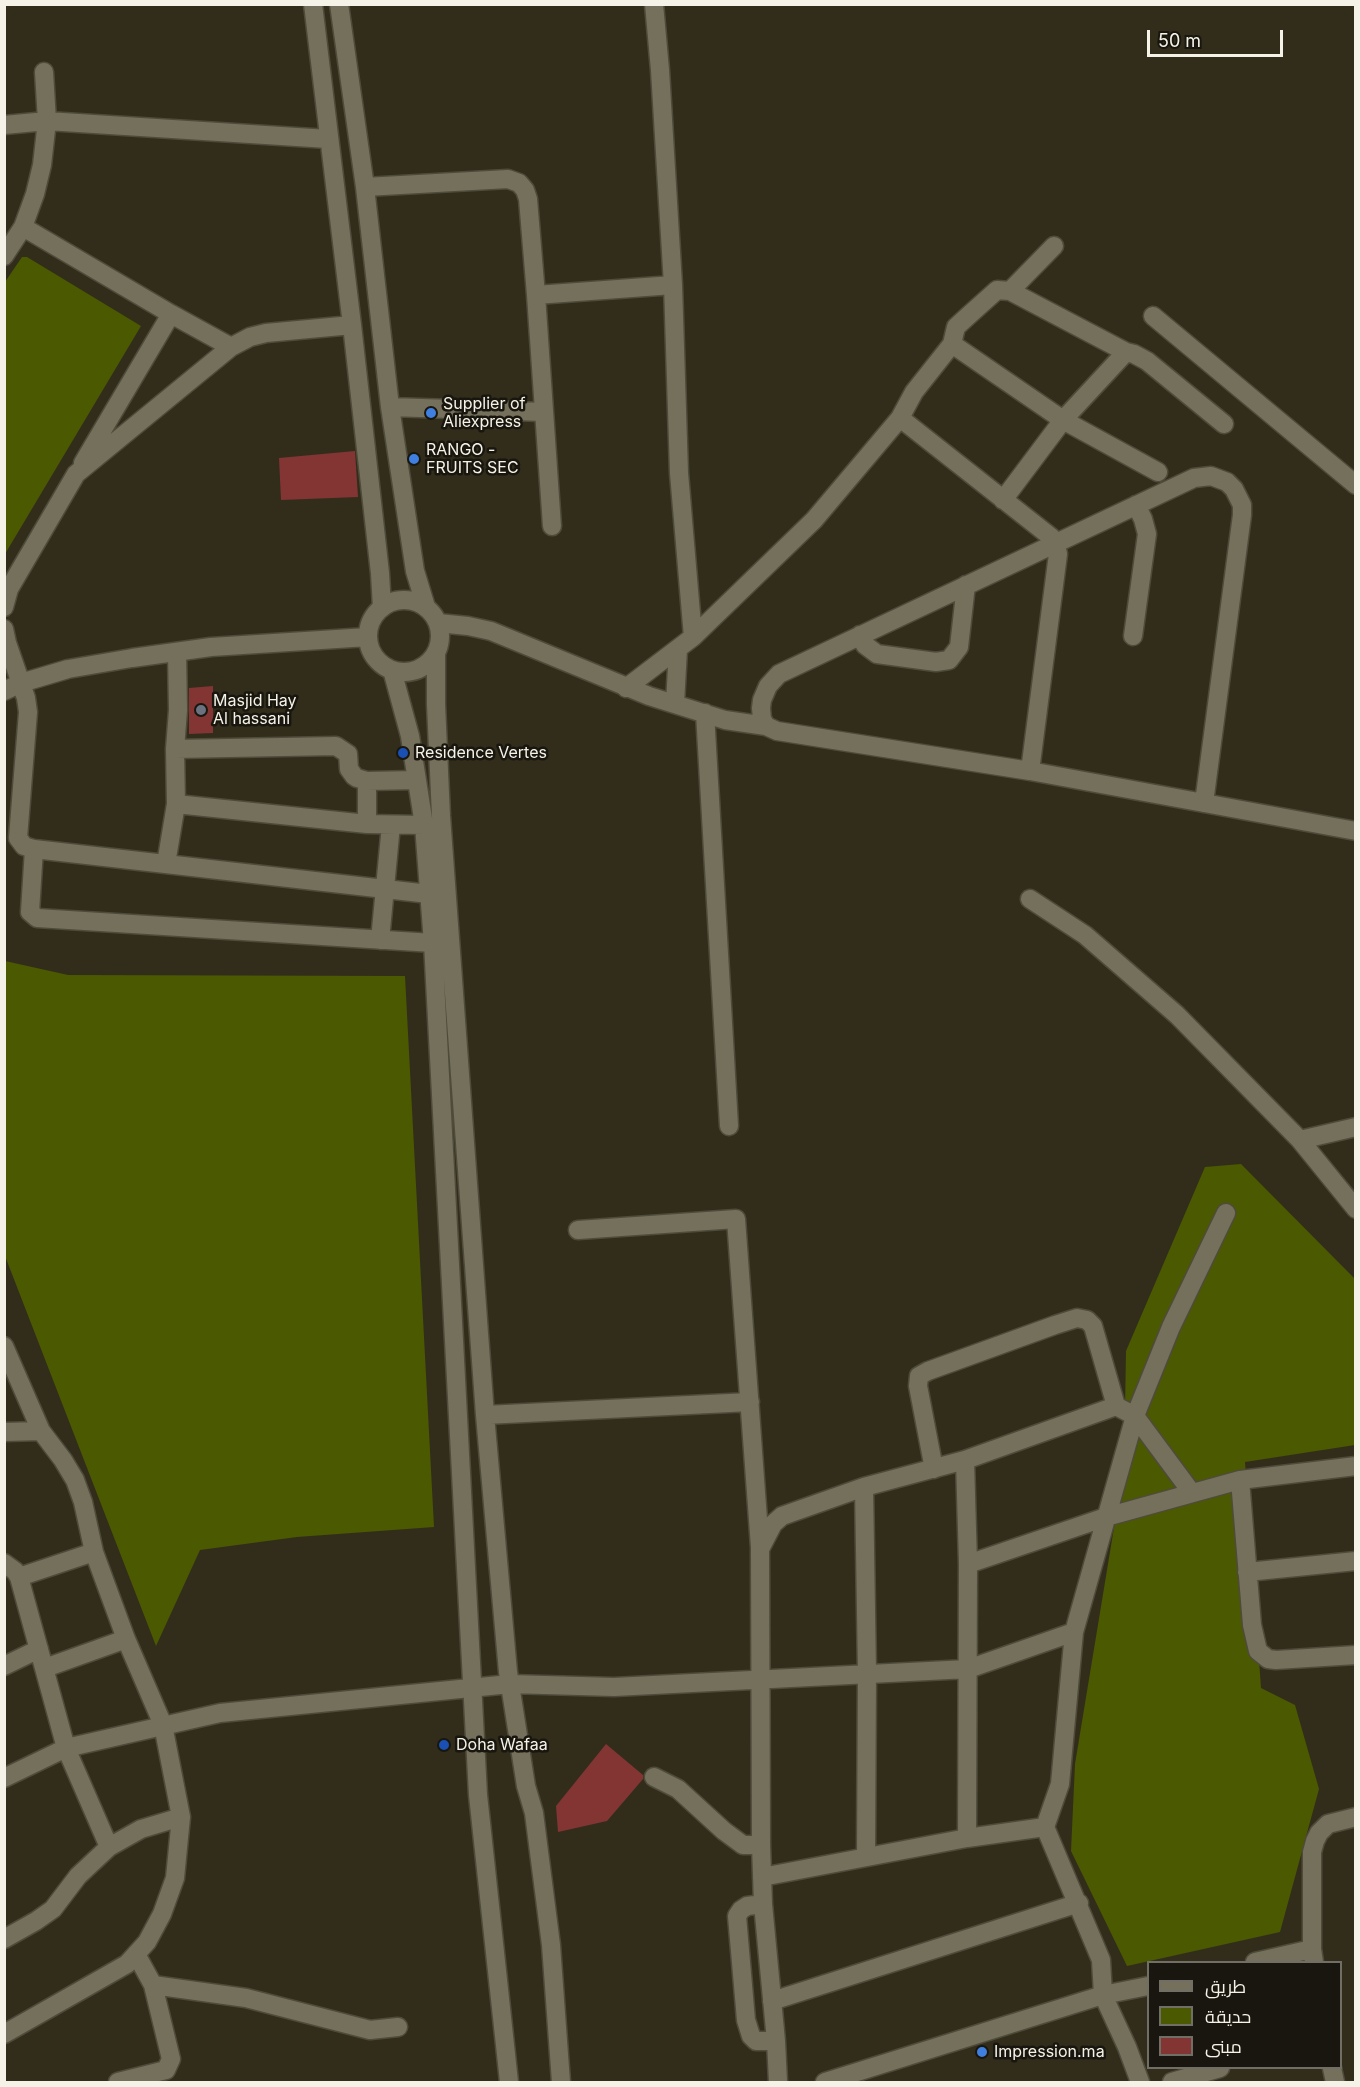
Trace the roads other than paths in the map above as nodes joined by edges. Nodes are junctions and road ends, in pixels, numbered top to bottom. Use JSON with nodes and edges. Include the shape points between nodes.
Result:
{"nodes":[{"id":1,"x":313,"y":4,"type":"edge"},
{"id":2,"x":339,"y":4,"type":"edge"},
{"id":3,"x":654,"y":4,"type":"edge"},
{"id":4,"x":44,"y":72,"type":"dead end"},
{"id":5,"x":47,"y":121,"type":"junction"},
{"id":6,"x":4,"y":125,"type":"edge"},
{"id":7,"x":328,"y":140,"type":"junction"},
{"id":8,"x":364,"y":187,"type":"junction"},
{"id":9,"x":23,"y":227,"type":"junction"},
{"id":10,"x":1054,"y":246,"type":"dead end"},
{"id":11,"x":4,"y":256,"type":"edge"},
{"id":12,"x":673,"y":285,"type":"junction"},
{"id":13,"x":1010,"y":291,"type":"junction"},
{"id":14,"x":536,"y":295,"type":"junction"},
{"id":15,"x":171,"y":315,"type":"junction"},
{"id":16,"x":1153,"y":316,"type":"dead end"},
{"id":17,"x":352,"y":325,"type":"junction"},
{"id":18,"x":952,"y":344,"type":"junction"},
{"id":19,"x":231,"y":347,"type":"junction"},
{"id":20,"x":1126,"y":352,"type":"junction"},
{"id":21,"x":390,"y":407,"type":"junction"},
{"id":22,"x":544,"y":412,"type":"junction"},
{"id":23,"x":900,"y":418,"type":"junction"},
{"id":24,"x":1063,"y":420,"type":"junction"},
{"id":25,"x":1224,"y":424,"type":"dead end"},
{"id":26,"x":1158,"y":472,"type":"dead end"},
{"id":27,"x":76,"y":474,"type":"junction"},
{"id":28,"x":1356,"y":485,"type":"edge"},
{"id":29,"x":1003,"y":500,"type":"junction"},
{"id":30,"x":1136,"y":505,"type":"junction"},
{"id":31,"x":552,"y":526,"type":"dead end"},
{"id":32,"x":1056,"y":544,"type":"junction"},
{"id":33,"x":966,"y":585,"type":"junction"},
{"id":34,"x":4,"y":607,"type":"edge"},
{"id":35,"x":426,"y":607,"type":"junction"},
{"id":36,"x":382,"y":608,"type":"junction"},
{"id":37,"x":438,"y":623,"type":"junction"},
{"id":38,"x":4,"y":628,"type":"edge"},
{"id":39,"x":861,"y":635,"type":"junction"},
{"id":40,"x":1133,"y":636,"type":"dead end"},
{"id":41,"x":368,"y":637,"type":"junction"},
{"id":42,"x":693,"y":637,"type":"junction"},
{"id":43,"x":678,"y":649,"type":"junction"},
{"id":44,"x":177,"y":652,"type":"junction"},
{"id":45,"x":436,"y":653,"type":"junction"},
{"id":46,"x":392,"y":670,"type":"junction"},
{"id":47,"x":21,"y":683,"type":"junction"},
{"id":48,"x":626,"y":688,"type":"junction"},
{"id":49,"x":4,"y":691,"type":"edge"},
{"id":50,"x":675,"y":704,"type":"junction"},
{"id":51,"x":705,"y":713,"type":"junction"},
{"id":52,"x":766,"y":726,"type":"junction"},
{"id":53,"x":175,"y":749,"type":"junction"},
{"id":54,"x":1030,"y":771,"type":"junction"},
{"id":55,"x":417,"y":780,"type":"junction"},
{"id":56,"x":367,"y":781,"type":"junction"},
{"id":57,"x":1204,"y":803,"type":"junction"},
{"id":58,"x":176,"y":804,"type":"junction"},
{"id":59,"x":367,"y":824,"type":"junction"},
{"id":60,"x":391,"y":825,"type":"junction"},
{"id":61,"x":424,"y":825,"type":"junction"},
{"id":62,"x":1356,"y":831,"type":"edge"},
{"id":63,"x":34,"y":849,"type":"junction"},
{"id":64,"x":166,"y":864,"type":"junction"},
{"id":65,"x":386,"y":889,"type":"junction"},
{"id":66,"x":429,"y":894,"type":"junction"},
{"id":67,"x":1030,"y":899,"type":"dead end"},
{"id":68,"x":380,"y":940,"type":"junction"},
{"id":69,"x":433,"y":943,"type":"junction"},
{"id":70,"x":729,"y":1126,"type":"dead end"},
{"id":71,"x":1356,"y":1127,"type":"edge"},
{"id":72,"x":1300,"y":1140,"type":"junction"},
{"id":73,"x":1356,"y":1209,"type":"edge"},
{"id":74,"x":1226,"y":1213,"type":"dead end"},
{"id":75,"x":578,"y":1230,"type":"dead end"},
{"id":76,"x":4,"y":1346,"type":"edge"},
{"id":77,"x":750,"y":1402,"type":"junction"},
{"id":78,"x":1116,"y":1406,"type":"junction"},
{"id":79,"x":485,"y":1415,"type":"junction"},
{"id":80,"x":1135,"y":1416,"type":"junction"},
{"id":81,"x":41,"y":1431,"type":"junction"},
{"id":82,"x":4,"y":1432,"type":"edge"},
{"id":83,"x":965,"y":1460,"type":"junction"},
{"id":84,"x":1356,"y":1466,"type":"edge"},
{"id":85,"x":934,"y":1468,"type":"junction"},
{"id":86,"x":1240,"y":1480,"type":"junction"},
{"id":87,"x":864,"y":1487,"type":"junction"},
{"id":88,"x":1192,"y":1493,"type":"junction"},
{"id":89,"x":1106,"y":1517,"type":"junction"},
{"id":90,"x":760,"y":1549,"type":"junction"},
{"id":91,"x":94,"y":1552,"type":"junction"},
{"id":92,"x":1356,"y":1561,"type":"edge"},
{"id":93,"x":4,"y":1563,"type":"edge"},
{"id":94,"x":968,"y":1564,"type":"junction"},
{"id":95,"x":1247,"y":1572,"type":"junction"},
{"id":96,"x":19,"y":1577,"type":"junction"},
{"id":97,"x":1074,"y":1632,"type":"junction"},
{"id":98,"x":126,"y":1639,"type":"junction"},
{"id":99,"x":39,"y":1649,"type":"junction"},
{"id":100,"x":1356,"y":1655,"type":"edge"},
{"id":101,"x":4,"y":1666,"type":"edge"},
{"id":102,"x":45,"y":1668,"type":"junction"},
{"id":103,"x":968,"y":1669,"type":"junction"},
{"id":104,"x":867,"y":1673,"type":"junction"},
{"id":105,"x":759,"y":1680,"type":"junction"},
{"id":106,"x":510,"y":1684,"type":"junction"},
{"id":107,"x":473,"y":1688,"type":"junction"},
{"id":108,"x":163,"y":1725,"type":"junction"},
{"id":109,"x":66,"y":1748,"type":"junction"},
{"id":110,"x":654,"y":1777,"type":"dead end"},
{"id":111,"x":4,"y":1778,"type":"edge"},
{"id":112,"x":181,"y":1817,"type":"junction"},
{"id":113,"x":1356,"y":1817,"type":"edge"},
{"id":114,"x":1045,"y":1827,"type":"junction"},
{"id":115,"x":967,"y":1838,"type":"junction"},
{"id":116,"x":761,"y":1845,"type":"junction"},
{"id":117,"x":109,"y":1847,"type":"junction"},
{"id":118,"x":866,"y":1856,"type":"junction"},
{"id":119,"x":762,"y":1876,"type":"junction"},
{"id":120,"x":1079,"y":1903,"type":"junction"},
{"id":121,"x":763,"y":1904,"type":"junction"},
{"id":122,"x":4,"y":1939,"type":"edge"},
{"id":123,"x":136,"y":1954,"type":"junction"},
{"id":124,"x":1313,"y":1956,"type":"edge"},
{"id":125,"x":1265,"y":1961,"type":"edge"},
{"id":126,"x":153,"y":1985,"type":"junction"},
{"id":127,"x":1147,"y":1986,"type":"edge"},
{"id":128,"x":1103,"y":1995,"type":"junction"},
{"id":129,"x":772,"y":2001,"type":"junction"},
{"id":130,"x":398,"y":2027,"type":"dead end"},
{"id":131,"x":4,"y":2034,"type":"edge"},
{"id":132,"x":776,"y":2041,"type":"junction"},
{"id":133,"x":1214,"y":2069,"type":"edge"},
{"id":134,"x":118,"y":2082,"type":"edge"},
{"id":135,"x":509,"y":2082,"type":"edge"},
{"id":136,"x":561,"y":2082,"type":"edge"},
{"id":137,"x":778,"y":2082,"type":"edge"},
{"id":138,"x":825,"y":2082,"type":"edge"},
{"id":139,"x":1140,"y":2082,"type":"edge"},
{"id":140,"x":1172,"y":2082,"type":"edge"}],
"edges":[{"from":1,"to":7,"type":"street"},
{"from":2,"to":8,"type":"street"},
{"from":3,"to":12,"type":"street"},
{"from":4,"to":5,"type":"street"},
{"from":5,"to":6,"type":"street"},
{"from":5,"to":7,"type":"street"},
{"from":5,"to":9,"type":"street","via":[[42,165]]},
{"from":7,"to":17,"type":"street"},
{"from":8,"to":14,"type":"street","via":[[508,179],[519,183],[528,199]]},
{"from":8,"to":21,"type":"street"},
{"from":9,"to":11,"type":"street"},
{"from":9,"to":15,"type":"street"},
{"from":10,"to":13,"type":"street"},
{"from":12,"to":14,"type":"street"},
{"from":12,"to":42,"type":"street","via":[[679,473]]},
{"from":13,"to":18,"type":"street","via":[[997,290],[968,315],[956,327]]},
{"from":13,"to":20,"type":"street"},
{"from":14,"to":22,"type":"street"},
{"from":15,"to":19,"type":"street"},
{"from":15,"to":27,"type":"street"},
{"from":16,"to":28,"type":"street"},
{"from":17,"to":19,"type":"street","via":[[266,333]]},
{"from":17,"to":36,"type":"street"},
{"from":18,"to":23,"type":"street","via":[[914,392]]},
{"from":18,"to":24,"type":"street"},
{"from":19,"to":27,"type":"street"},
{"from":20,"to":24,"type":"street"},
{"from":20,"to":25,"type":"street","via":[[1148,361]]},
{"from":21,"to":22,"type":"street"},
{"from":21,"to":35,"type":"street","via":[[415,572]]},
{"from":22,"to":31,"type":"street"},
{"from":23,"to":29,"type":"street"},
{"from":23,"to":42,"type":"street","via":[[814,520]]},
{"from":24,"to":26,"type":"street"},
{"from":24,"to":29,"type":"street"},
{"from":27,"to":34,"type":"street","via":[[13,581]]},
{"from":29,"to":32,"type":"street"},
{"from":30,"to":32,"type":"street"},
{"from":30,"to":40,"type":"street","via":[[1147,534]]},
{"from":30,"to":57,"type":"street","via":[[1202,476],[1211,476],[1227,482],[1242,506]]},
{"from":32,"to":33,"type":"street"},
{"from":32,"to":54,"type":"street","via":[[1058,554]]},
{"from":33,"to":39,"type":"street"},
{"from":33,"to":39,"type":"street","via":[[959,647],[948,660],[936,662],[877,654],[865,645]]},
{"from":35,"to":36,"type":"street","via":[[408,600]]},
{"from":35,"to":37,"type":"street"},
{"from":36,"to":41,"type":"street","via":[[372,621]]},
{"from":37,"to":45,"type":"street"},
{"from":37,"to":48,"type":"street","via":[[491,632]]},
{"from":38,"to":47,"type":"street"},
{"from":39,"to":52,"type":"street","via":[[773,679],[761,708]]},
{"from":41,"to":44,"type":"street"},
{"from":41,"to":46,"type":"street","via":[[375,657]]},
{"from":42,"to":43,"type":"street"},
{"from":43,"to":48,"type":"street"},
{"from":43,"to":50,"type":"street"},
{"from":44,"to":47,"type":"street","via":[[68,669]]},
{"from":44,"to":53,"type":"street"},
{"from":45,"to":46,"type":"street","via":[[422,668]]},
{"from":45,"to":79,"type":"street","via":[[441,816]]},
{"from":46,"to":55,"type":"street"},
{"from":47,"to":49,"type":"street"},
{"from":47,"to":63,"type":"street","via":[[28,712],[18,838],[24,846]]},
{"from":48,"to":50,"type":"street"},
{"from":50,"to":51,"type":"street"},
{"from":51,"to":52,"type":"street"},
{"from":51,"to":70,"type":"street"},
{"from":52,"to":54,"type":"street","via":[[777,731]]},
{"from":53,"to":56,"type":"street","via":[[336,746],[348,754],[354,776]]},
{"from":53,"to":58,"type":"street"},
{"from":54,"to":57,"type":"street"},
{"from":55,"to":56,"type":"street"},
{"from":55,"to":61,"type":"street"},
{"from":56,"to":59,"type":"street"},
{"from":57,"to":62,"type":"street"},
{"from":58,"to":59,"type":"street"},
{"from":58,"to":64,"type":"street"},
{"from":59,"to":60,"type":"street"},
{"from":60,"to":61,"type":"street"},
{"from":60,"to":65,"type":"street"},
{"from":61,"to":66,"type":"street"},
{"from":63,"to":64,"type":"street"},
{"from":63,"to":68,"type":"street","via":[[30,912],[37,918]]},
{"from":64,"to":65,"type":"street"},
{"from":65,"to":66,"type":"street"},
{"from":65,"to":68,"type":"street"},
{"from":66,"to":69,"type":"street"},
{"from":67,"to":72,"type":"street","via":[[1085,935],[1177,1015]]},
{"from":68,"to":69,"type":"street"},
{"from":69,"to":107,"type":"street"},
{"from":71,"to":72,"type":"street"},
{"from":72,"to":73,"type":"street"},
{"from":74,"to":80,"type":"street","via":[[1171,1327]]},
{"from":75,"to":77,"type":"street","via":[[736,1219]]},
{"from":76,"to":81,"type":"street"},
{"from":77,"to":79,"type":"street"},
{"from":77,"to":90,"type":"street"},
{"from":78,"to":80,"type":"street"},
{"from":78,"to":83,"type":"street"},
{"from":78,"to":85,"type":"street","via":[[1093,1326],[1077,1318],[1055,1325],[920,1376],[918,1386]]},
{"from":79,"to":106,"type":"street"},
{"from":80,"to":88,"type":"street"},
{"from":80,"to":89,"type":"street"},
{"from":81,"to":82,"type":"street"},
{"from":81,"to":91,"type":"street","via":[[75,1480]]},
{"from":83,"to":85,"type":"street"},
{"from":83,"to":94,"type":"street"},
{"from":84,"to":86,"type":"street"},
{"from":85,"to":87,"type":"street"},
{"from":86,"to":88,"type":"street"},
{"from":86,"to":95,"type":"street"},
{"from":87,"to":90,"type":"street","via":[[782,1516],[773,1524]]},
{"from":87,"to":104,"type":"street"},
{"from":88,"to":89,"type":"street"},
{"from":89,"to":94,"type":"street"},
{"from":89,"to":97,"type":"street"},
{"from":90,"to":105,"type":"street"},
{"from":91,"to":96,"type":"street"},
{"from":91,"to":98,"type":"street"},
{"from":92,"to":95,"type":"street"},
{"from":93,"to":96,"type":"street"},
{"from":94,"to":103,"type":"street"},
{"from":95,"to":100,"type":"street","via":[[1254,1635],[1262,1656],[1290,1660]]},
{"from":96,"to":99,"type":"street"},
{"from":97,"to":103,"type":"street"},
{"from":97,"to":114,"type":"street","via":[[1060,1784]]},
{"from":98,"to":102,"type":"street"},
{"from":98,"to":108,"type":"street"},
{"from":99,"to":101,"type":"street"},
{"from":99,"to":102,"type":"street"},
{"from":102,"to":109,"type":"street"},
{"from":103,"to":104,"type":"street"},
{"from":103,"to":115,"type":"street"},
{"from":104,"to":105,"type":"street"},
{"from":104,"to":118,"type":"street"},
{"from":105,"to":106,"type":"street","via":[[614,1687]]},
{"from":105,"to":116,"type":"street"},
{"from":106,"to":107,"type":"street"},
{"from":106,"to":136,"type":"street","via":[[525,1786],[534,1813],[551,1945]]},
{"from":107,"to":108,"type":"street","via":[[220,1713]]},
{"from":107,"to":135,"type":"street","via":[[478,1794]]},
{"from":108,"to":109,"type":"street"},
{"from":108,"to":112,"type":"street"},
{"from":109,"to":111,"type":"street"},
{"from":109,"to":117,"type":"street"},
{"from":110,"to":116,"type":"street","via":[[678,1789],[743,1845]]},
{"from":112,"to":117,"type":"street","via":[[141,1829]]},
{"from":112,"to":123,"type":"street","via":[[175,1878],[162,1914]]},
{"from":113,"to":124,"type":"street","via":[[1328,1824],[1315,1841]]},
{"from":114,"to":115,"type":"street"},
{"from":114,"to":120,"type":"street"},
{"from":115,"to":118,"type":"street"},
{"from":116,"to":119,"type":"street"},
{"from":117,"to":122,"type":"street","via":[[78,1876],[53,1909]]},
{"from":118,"to":119,"type":"street"},
{"from":119,"to":121,"type":"street"},
{"from":120,"to":128,"type":"street","via":[[1101,1960]]},
{"from":120,"to":129,"type":"street"},
{"from":121,"to":129,"type":"street"},
{"from":121,"to":132,"type":"street","via":[[747,1906],[737,1916],[746,2020],[756,2041]]},
{"from":123,"to":126,"type":"street"},
{"from":123,"to":131,"type":"street","via":[[127,1964]]},
{"from":124,"to":125,"type":"street"},
{"from":126,"to":130,"type":"street","via":[[246,1998],[370,2030]]},
{"from":126,"to":134,"type":"street","via":[[171,2059],[166,2070]]},
{"from":127,"to":128,"type":"street"},
{"from":128,"to":138,"type":"street"},
{"from":128,"to":139,"type":"street"},
{"from":129,"to":132,"type":"street"},
{"from":132,"to":137,"type":"street"},
{"from":133,"to":140,"type":"street"}]}
